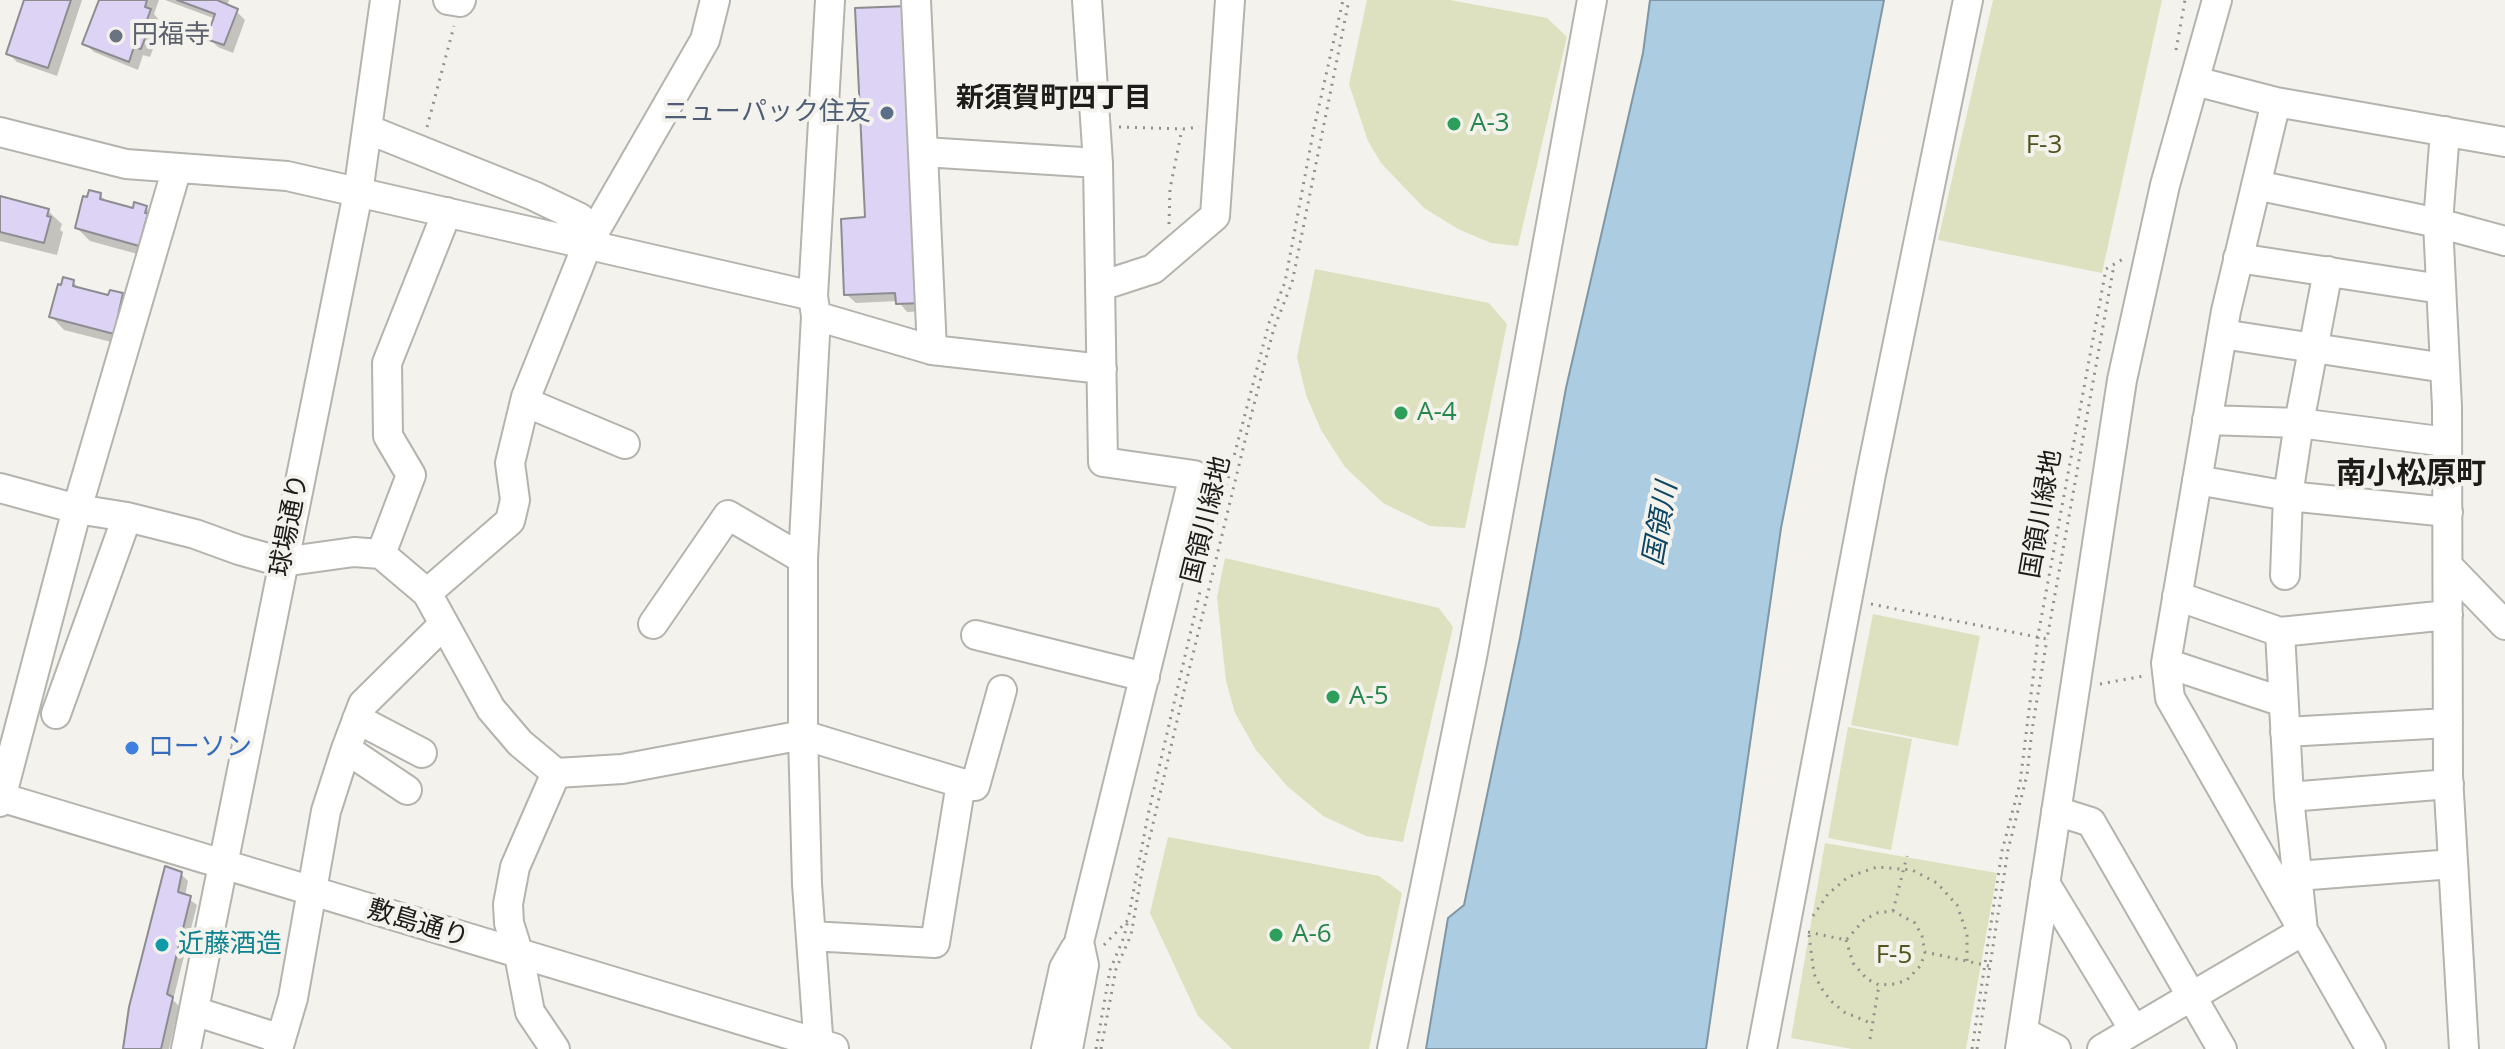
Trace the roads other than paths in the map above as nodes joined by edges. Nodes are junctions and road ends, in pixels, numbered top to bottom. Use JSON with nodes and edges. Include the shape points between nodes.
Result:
{"nodes":[{"id":1,"x":385,"y":0,"type":"edge"},
{"id":2,"x":715,"y":0,"type":"edge"},
{"id":3,"x":830,"y":0,"type":"edge"},
{"id":4,"x":916,"y":0,"type":"edge"},
{"id":5,"x":1087,"y":0,"type":"edge"},
{"id":6,"x":1230,"y":0,"type":"edge"},
{"id":7,"x":1592,"y":0,"type":"edge"},
{"id":8,"x":1968,"y":0,"type":"edge"},
{"id":9,"x":2217,"y":0,"type":"edge"},
{"id":10,"x":2185,"y":71,"type":"junction"},
{"id":11,"x":2276,"y":102,"type":"junction"},
{"id":12,"x":367,"y":129,"type":"junction"},
{"id":13,"x":2445,"y":131,"type":"junction"},
{"id":14,"x":0,"y":132,"type":"edge"},
{"id":15,"x":2505,"y":142,"type":"edge"},
{"id":16,"x":924,"y":152,"type":"junction"},
{"id":17,"x":1098,"y":163,"type":"junction"},
{"id":18,"x":177,"y":168,"type":"junction"},
{"id":19,"x":2256,"y":185,"type":"junction"},
{"id":20,"x":358,"y":193,"type":"junction"},
{"id":21,"x":447,"y":212,"type":"junction"},
{"id":22,"x":2438,"y":223,"type":"junction"},
{"id":23,"x":591,"y":238,"type":"junction"},
{"id":24,"x":2505,"y":241,"type":"edge"},
{"id":25,"x":2238,"y":258,"type":"junction"},
{"id":26,"x":2328,"y":271,"type":"junction"},
{"id":27,"x":1101,"y":286,"type":"junction"},
{"id":28,"x":2441,"y":289,"type":"junction"},
{"id":29,"x":814,"y":306,"type":"junction"},
{"id":30,"x":2222,"y":334,"type":"junction"},
{"id":31,"x":2315,"y":348,"type":"junction"},
{"id":32,"x":932,"y":350,"type":"junction"},
{"id":33,"x":2445,"y":368,"type":"junction"},
{"id":34,"x":1102,"y":369,"type":"junction"},
{"id":35,"x":525,"y":402,"type":"junction"},
{"id":36,"x":2207,"y":420,"type":"junction"},
{"id":37,"x":2299,"y":423,"type":"junction"},
{"id":38,"x":2447,"y":442,"type":"junction"},
{"id":39,"x":625,"y":444,"type":"dead end"},
{"id":40,"x":2197,"y":480,"type":"junction"},
{"id":41,"x":0,"y":488,"type":"edge"},
{"id":42,"x":2288,"y":496,"type":"junction"},
{"id":43,"x":77,"y":509,"type":"junction"},
{"id":44,"x":2448,"y":512,"type":"junction"},
{"id":45,"x":127,"y":517,"type":"junction"},
{"id":46,"x":381,"y":554,"type":"junction"},
{"id":47,"x":803,"y":559,"type":"junction"},
{"id":48,"x":282,"y":562,"type":"junction"},
{"id":49,"x":2448,"y":566,"type":"junction"},
{"id":50,"x":2285,"y":575,"type":"dead end"},
{"id":51,"x":427,"y":593,"type":"junction"},
{"id":52,"x":2177,"y":596,"type":"junction"},
{"id":53,"x":2448,"y":615,"type":"junction"},
{"id":54,"x":444,"y":624,"type":"junction"},
{"id":55,"x":653,"y":624,"type":"dead end"},
{"id":56,"x":2505,"y":625,"type":"edge"},
{"id":57,"x":2280,"y":632,"type":"junction"},
{"id":58,"x":976,"y":635,"type":"dead end"},
{"id":59,"x":2167,"y":669,"type":"junction"},
{"id":60,"x":1145,"y":677,"type":"junction"},
{"id":61,"x":1002,"y":690,"type":"dead end"},
{"id":62,"x":2283,"y":702,"type":"junction"},
{"id":63,"x":56,"y":714,"type":"dead end"},
{"id":64,"x":357,"y":719,"type":"junction"},
{"id":65,"x":2448,"y":723,"type":"junction"},
{"id":66,"x":2285,"y":732,"type":"junction"},
{"id":67,"x":803,"y":735,"type":"junction"},
{"id":68,"x":346,"y":749,"type":"junction"},
{"id":69,"x":422,"y":753,"type":"dead end"},
{"id":70,"x":556,"y":773,"type":"junction"},
{"id":71,"x":961,"y":783,"type":"junction"},
{"id":72,"x":2449,"y":784,"type":"junction"},
{"id":73,"x":407,"y":790,"type":"dead end"},
{"id":74,"x":2289,"y":797,"type":"junction"},
{"id":75,"x":0,"y":799,"type":"edge"},
{"id":76,"x":2056,"y":811,"type":"junction"},
{"id":77,"x":2453,"y":864,"type":"junction"},
{"id":78,"x":223,"y":865,"type":"junction"},
{"id":79,"x":2297,"y":876,"type":"junction"},
{"id":80,"x":2045,"y":883,"type":"junction"},
{"id":81,"x":313,"y":892,"type":"junction"},
{"id":82,"x":2303,"y":931,"type":"junction"},
{"id":83,"x":811,"y":936,"type":"junction"},
{"id":84,"x":1082,"y":953,"type":"junction"},
{"id":85,"x":519,"y":955,"type":"junction"},
{"id":86,"x":2192,"y":998,"type":"junction"},
{"id":87,"x":194,"y":1011,"type":"junction"},
{"id":88,"x":2134,"y":1030,"type":"junction"},
{"id":89,"x":2022,"y":1040,"type":"edge"},
{"id":90,"x":280,"y":1044,"type":"edge"},
{"id":91,"x":825,"y":1048,"type":"edge"},
{"id":92,"x":186,"y":1049,"type":"edge"},
{"id":93,"x":555,"y":1049,"type":"edge"},
{"id":94,"x":1046,"y":1049,"type":"edge"},
{"id":95,"x":1068,"y":1049,"type":"edge"},
{"id":96,"x":1392,"y":1049,"type":"edge"},
{"id":97,"x":1762,"y":1049,"type":"edge"},
{"id":98,"x":2056,"y":1049,"type":"edge"},
{"id":99,"x":2102,"y":1049,"type":"edge"},
{"id":100,"x":2222,"y":1049,"type":"edge"},
{"id":101,"x":2371,"y":1049,"type":"edge"},
{"id":102,"x":2464,"y":1049,"type":"edge"}],
"edges":[{"from":1,"to":12,"type":"street","name":"球場通り"},
{"from":2,"to":23,"type":"street","via":[[705,40]]},
{"from":3,"to":29,"type":"street"},
{"from":4,"to":16,"type":"street"},
{"from":5,"to":17,"type":"street"},
{"from":6,"to":27,"type":"street","via":[[1215,216],[1153,269]]},
{"from":7,"to":96,"type":"street","via":[[1472,657]]},
{"from":8,"to":97,"type":"street"},
{"from":9,"to":10,"type":"street"},
{"from":10,"to":11,"type":"street"},
{"from":10,"to":76,"type":"street","via":[[2125,365]]},
{"from":11,"to":13,"type":"street"},
{"from":11,"to":19,"type":"street"},
{"from":12,"to":20,"type":"street","name":"球場通り"},
{"from":12,"to":23,"type":"street","via":[[580,218]]},
{"from":13,"to":15,"type":"street"},
{"from":13,"to":22,"type":"street"},
{"from":14,"to":18,"type":"street","via":[[126,164]]},
{"from":16,"to":17,"type":"street"},
{"from":16,"to":32,"type":"street"},
{"from":17,"to":27,"type":"street"},
{"from":18,"to":20,"type":"street","via":[[287,176]]},
{"from":18,"to":43,"type":"street"},
{"from":19,"to":22,"type":"street"},
{"from":19,"to":25,"type":"street"},
{"from":20,"to":21,"type":"street"},
{"from":20,"to":48,"type":"street","name":"球場通り"},
{"from":21,"to":23,"type":"street"},
{"from":21,"to":46,"type":"street","via":[[387,363],[388,436],[411,475]]},
{"from":22,"to":24,"type":"street"},
{"from":22,"to":28,"type":"street"},
{"from":23,"to":29,"type":"street"},
{"from":23,"to":35,"type":"street"},
{"from":25,"to":26,"type":"street"},
{"from":25,"to":30,"type":"street"},
{"from":26,"to":28,"type":"street"},
{"from":26,"to":31,"type":"street"},
{"from":27,"to":34,"type":"street"},
{"from":28,"to":33,"type":"street"},
{"from":29,"to":32,"type":"street"},
{"from":29,"to":47,"type":"street"},
{"from":30,"to":31,"type":"street"},
{"from":30,"to":36,"type":"street"},
{"from":31,"to":33,"type":"street"},
{"from":31,"to":37,"type":"street"},
{"from":32,"to":34,"type":"street"},
{"from":33,"to":38,"type":"street"},
{"from":34,"to":60,"type":"street","via":[[1103,462],[1194,475]]},
{"from":35,"to":39,"type":"street"},
{"from":35,"to":51,"type":"street","via":[[510,463],[515,500],[510,521]]},
{"from":36,"to":37,"type":"street"},
{"from":36,"to":40,"type":"street"},
{"from":37,"to":38,"type":"street"},
{"from":37,"to":42,"type":"street"},
{"from":38,"to":44,"type":"street"},
{"from":40,"to":42,"type":"street"},
{"from":40,"to":52,"type":"street"},
{"from":41,"to":43,"type":"street"},
{"from":42,"to":44,"type":"street"},
{"from":42,"to":50,"type":"street"},
{"from":43,"to":45,"type":"street"},
{"from":43,"to":75,"type":"street"},
{"from":44,"to":49,"type":"street"},
{"from":45,"to":48,"type":"street"},
{"from":45,"to":63,"type":"street"},
{"from":46,"to":48,"type":"street","via":[[354,552]]},
{"from":46,"to":51,"type":"street"},
{"from":47,"to":55,"type":"street","via":[[728,515]]},
{"from":47,"to":67,"type":"street"},
{"from":48,"to":78,"type":"street","name":"球場通り"},
{"from":49,"to":53,"type":"street"},
{"from":49,"to":56,"type":"street"},
{"from":51,"to":54,"type":"street"},
{"from":52,"to":57,"type":"street"},
{"from":52,"to":59,"type":"street"},
{"from":53,"to":57,"type":"street"},
{"from":53,"to":65,"type":"street"},
{"from":54,"to":64,"type":"street","via":[[363,704]]},
{"from":54,"to":70,"type":"street","via":[[491,709]]},
{"from":57,"to":62,"type":"street"},
{"from":58,"to":60,"type":"street"},
{"from":59,"to":62,"type":"street"},
{"from":59,"to":82,"type":"street","via":[[2170,698]]},
{"from":60,"to":84,"type":"street"},
{"from":61,"to":71,"type":"street","via":[[975,786]]},
{"from":62,"to":66,"type":"street"},
{"from":64,"to":68,"type":"street"},
{"from":64,"to":69,"type":"street"},
{"from":65,"to":66,"type":"street"},
{"from":65,"to":72,"type":"street"},
{"from":66,"to":74,"type":"street"},
{"from":67,"to":70,"type":"street","via":[[622,769]]},
{"from":67,"to":71,"type":"street"},
{"from":67,"to":83,"type":"street"},
{"from":68,"to":73,"type":"street"},
{"from":68,"to":81,"type":"street","via":[[326,811]]},
{"from":70,"to":85,"type":"street","via":[[515,867],[508,904]]},
{"from":71,"to":83,"type":"street","via":[[935,943]]},
{"from":72,"to":74,"type":"street"},
{"from":72,"to":77,"type":"street"},
{"from":74,"to":79,"type":"street"},
{"from":75,"to":78,"type":"street","name":"敷島通り"},
{"from":76,"to":80,"type":"street"},
{"from":76,"to":86,"type":"street","via":[[2091,822]]},
{"from":77,"to":79,"type":"street"},
{"from":77,"to":102,"type":"street"},
{"from":78,"to":81,"type":"street","name":"敷島通り"},
{"from":78,"to":87,"type":"street","name":"球場通り"},
{"from":79,"to":82,"type":"street"},
{"from":80,"to":88,"type":"street"},
{"from":80,"to":89,"type":"street"},
{"from":81,"to":85,"type":"street","name":"敷島通り"},
{"from":81,"to":90,"type":"street"},
{"from":82,"to":86,"type":"street"},
{"from":82,"to":101,"type":"street"},
{"from":83,"to":91,"type":"street"},
{"from":84,"to":94,"type":"street","via":[[1064,968]]},
{"from":84,"to":95,"type":"street"},
{"from":85,"to":91,"type":"street","name":"敷島通り"},
{"from":85,"to":93,"type":"street","via":[[530,1012]]},
{"from":86,"to":88,"type":"street"},
{"from":86,"to":100,"type":"street"},
{"from":87,"to":90,"type":"street"},
{"from":87,"to":92,"type":"street","name":"球場通り"},
{"from":88,"to":99,"type":"street"},
{"from":89,"to":98,"type":"street"}]}
